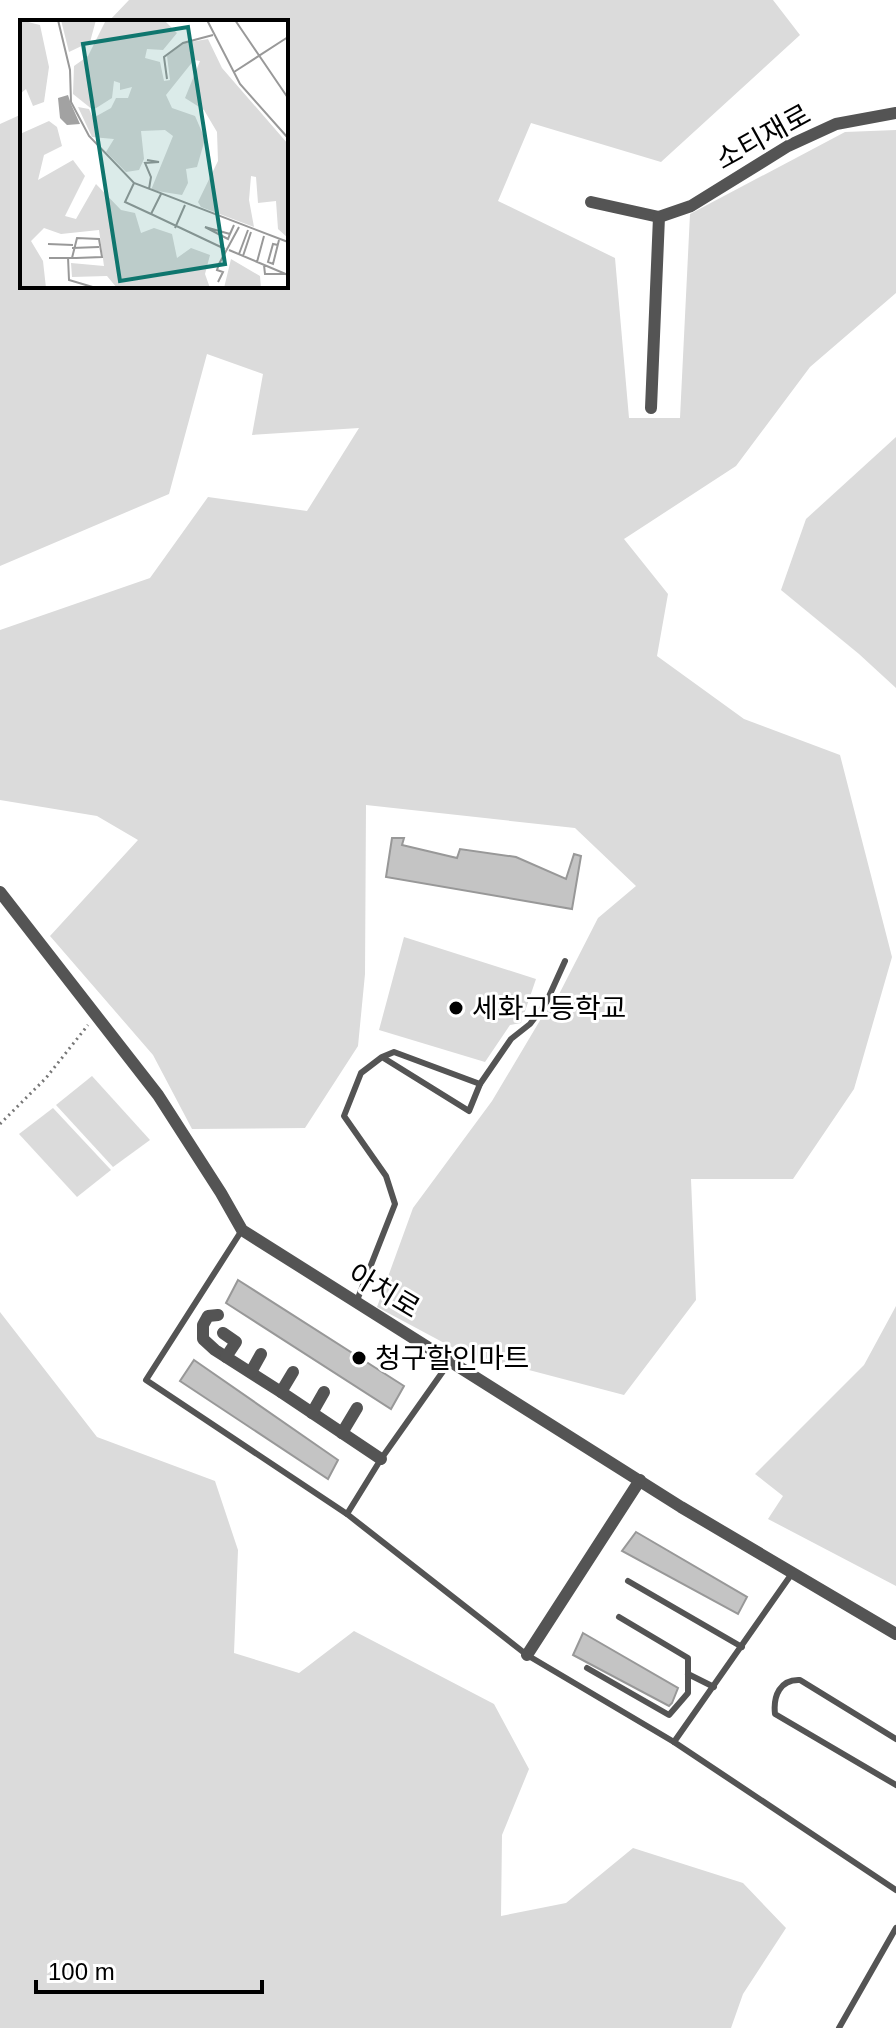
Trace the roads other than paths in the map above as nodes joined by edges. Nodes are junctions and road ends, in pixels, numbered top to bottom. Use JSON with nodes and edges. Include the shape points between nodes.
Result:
{"nodes":[{"id":1,"x":896,"y":113,"type":"edge"},
{"id":2,"x":591,"y":202,"type":"dead end"},
{"id":3,"x":659,"y":217,"type":"junction"},
{"id":4,"x":651,"y":408,"type":"dead end"},
{"id":5,"x":0,"y":892,"type":"edge"},
{"id":6,"x":565,"y":961,"type":"dead end"},
{"id":7,"x":382,"y":1057,"type":"junction"},
{"id":8,"x":480,"y":1084,"type":"junction"},
{"id":9,"x":242,"y":1230,"type":"junction"},
{"id":10,"x":356,"y":1303,"type":"junction"},
{"id":11,"x":218,"y":1315,"type":"dead end"},
{"id":12,"x":223,"y":1333,"type":"dead end"},
{"id":13,"x":261,"y":1354,"type":"dead end"},
{"id":14,"x":226,"y":1357,"type":"junction"},
{"id":15,"x":451,"y":1359,"type":"junction"},
{"id":16,"x":251,"y":1372,"type":"junction"},
{"id":17,"x":293,"y":1372,"type":"dead end"},
{"id":18,"x":281,"y":1392,"type":"junction"},
{"id":19,"x":324,"y":1392,"type":"dead end"},
{"id":20,"x":357,"y":1408,"type":"dead end"},
{"id":21,"x":312,"y":1413,"type":"junction"},
{"id":22,"x":342,"y":1433,"type":"junction"},
{"id":23,"x":381,"y":1459,"type":"junction"},
{"id":24,"x":640,"y":1480,"type":"junction"},
{"id":25,"x":347,"y":1514,"type":"junction"},
{"id":26,"x":793,"y":1572,"type":"junction"},
{"id":27,"x":628,"y":1581,"type":"dead end"},
{"id":28,"x":619,"y":1617,"type":"dead end"},
{"id":29,"x":896,"y":1634,"type":"edge"},
{"id":30,"x":742,"y":1647,"type":"junction"},
{"id":31,"x":527,"y":1655,"type":"junction"},
{"id":32,"x":587,"y":1668,"type":"dead end"},
{"id":33,"x":688,"y":1674,"type":"junction"},
{"id":34,"x":714,"y":1687,"type":"junction"},
{"id":35,"x":896,"y":1739,"type":"edge"},
{"id":36,"x":674,"y":1742,"type":"junction"},
{"id":37,"x":896,"y":1785,"type":"edge"},
{"id":38,"x":896,"y":1890,"type":"edge"},
{"id":39,"x":896,"y":1928,"type":"edge"},
{"id":40,"x":839,"y":2028,"type":"edge"}],
"edges":[{"from":1,"to":3,"type":"street","name":"소티재로","via":[[836,124],[788,146],[691,206]]},
{"from":2,"to":3,"type":"street"},
{"from":3,"to":4,"type":"street"},
{"from":5,"to":9,"type":"street","name":"아치로","via":[[158,1095]]},
{"from":6,"to":8,"type":"lane","via":[[546,1003],[511,1039]]},
{"from":7,"to":8,"type":"lane","via":[[394,1052]]},
{"from":7,"to":8,"type":"lane","via":[[469,1111]]},
{"from":7,"to":10,"type":"lane","via":[[361,1073],[344,1116],[386,1176],[395,1204]]},
{"from":9,"to":10,"type":"street","name":"아치로"},
{"from":9,"to":25,"type":"lane","via":[[146,1380]]},
{"from":10,"to":15,"type":"street","name":"아치로"},
{"from":11,"to":14,"type":"street","via":[[208,1316],[203,1339]]},
{"from":12,"to":14,"type":"street","via":[[236,1342]]},
{"from":13,"to":16,"type":"street"},
{"from":14,"to":16,"type":"street"},
{"from":15,"to":23,"type":"lane"},
{"from":15,"to":24,"type":"street","name":"아치로"},
{"from":16,"to":18,"type":"street"},
{"from":17,"to":18,"type":"street"},
{"from":18,"to":21,"type":"street"},
{"from":19,"to":21,"type":"street"},
{"from":20,"to":22,"type":"street"},
{"from":21,"to":22,"type":"street"},
{"from":22,"to":23,"type":"street"},
{"from":23,"to":25,"type":"lane"},
{"from":24,"to":26,"type":"street","name":"아치로"},
{"from":24,"to":31,"type":"street"},
{"from":25,"to":31,"type":"lane"},
{"from":26,"to":29,"type":"street","name":"아치로"},
{"from":26,"to":30,"type":"lane"},
{"from":27,"to":30,"type":"lane"},
{"from":28,"to":33,"type":"lane","via":[[688,1658]]},
{"from":30,"to":34,"type":"lane"},
{"from":31,"to":36,"type":"lane"},
{"from":32,"to":33,"type":"lane","via":[[669,1715],[688,1693]]},
{"from":33,"to":34,"type":"lane"},
{"from":34,"to":36,"type":"lane"},
{"from":35,"to":37,"type":"lane","via":[[800,1680],[783,1683],[777,1694],[775,1714]]},
{"from":36,"to":38,"type":"lane"},
{"from":39,"to":40,"type":"lane"}]}
